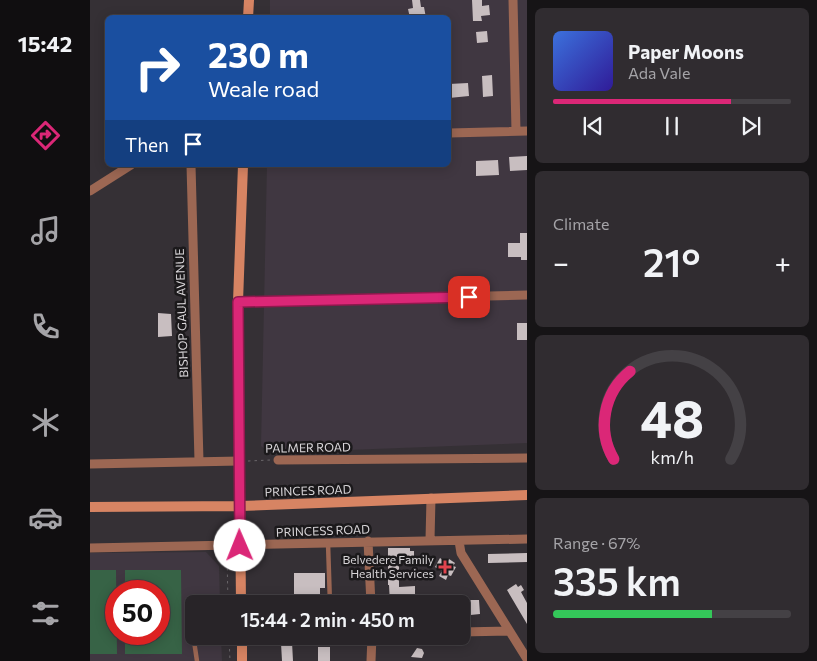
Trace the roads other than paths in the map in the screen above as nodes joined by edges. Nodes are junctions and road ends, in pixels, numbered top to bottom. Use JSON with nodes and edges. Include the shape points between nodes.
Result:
{"nodes":[{"id":1,"x":249,"y":0,"type":"edge"},
{"id":2,"x":513,"y":0,"type":"edge"},
{"id":3,"x":248,"y":15,"type":"edge"},
{"id":4,"x":516,"y":131,"type":"junction"},
{"id":5,"x":527,"y":131,"type":"edge"},
{"id":6,"x":451,"y":132,"type":"edge"},
{"id":7,"x":128,"y":167,"type":"edge"},
{"id":8,"x":191,"y":167,"type":"edge"},
{"id":9,"x":242,"y":167,"type":"edge"},
{"id":10,"x":90,"y":191,"type":"edge"},
{"id":11,"x":527,"y":296,"type":"edge"},
{"id":12,"x":238,"y":302,"type":"junction"},
{"id":13,"x":527,"y":458,"type":"edge"},
{"id":14,"x":278,"y":460,"type":"road end"},
{"id":15,"x":199,"y":461,"type":"junction"},
{"id":16,"x":240,"y":461,"type":"junction"},
{"id":17,"x":90,"y":464,"type":"edge"},
{"id":18,"x":527,"y":496,"type":"edge"},
{"id":19,"x":431,"y":498,"type":"junction"},
{"id":20,"x":240,"y":506,"type":"junction"},
{"id":21,"x":90,"y":507,"type":"edge"},
{"id":22,"x":527,"y":539,"type":"edge"},
{"id":23,"x":430,"y":540,"type":"junction"},
{"id":24,"x":368,"y":541,"type":"junction"},
{"id":25,"x":459,"y":542,"type":"junction"},
{"id":26,"x":328,"y":543,"type":"junction"},
{"id":27,"x":240,"y":546,"type":"junction"},
{"id":28,"x":90,"y":548,"type":"edge"},
{"id":29,"x":241,"y":595,"type":"edge"},
{"id":30,"x":330,"y":595,"type":"edge"},
{"id":31,"x":371,"y":595,"type":"edge"},
{"id":32,"x":509,"y":631,"type":"junction"},
{"id":33,"x":470,"y":632,"type":"edge"},
{"id":34,"x":195,"y":645,"type":"edge"},
{"id":35,"x":242,"y":645,"type":"edge"},
{"id":36,"x":372,"y":645,"type":"edge"},
{"id":37,"x":527,"y":659,"type":"edge"},
{"id":38,"x":197,"y":661,"type":"edge"},
{"id":39,"x":242,"y":661,"type":"edge"},
{"id":40,"x":371,"y":661,"type":"edge"}],
"edges":[{"from":1,"to":3,"type":"main road"},
{"from":2,"to":4,"type":"street"},
{"from":4,"to":5,"type":"street"},
{"from":4,"to":6,"type":"street"},
{"from":7,"to":10,"type":"street"},
{"from":8,"to":15,"type":"street","name":"BISHOP GAUL AVENUE"},
{"from":9,"to":12,"type":"main road"},
{"from":11,"to":12,"type":"street"},
{"from":12,"to":16,"type":"main road"},
{"from":13,"to":14,"type":"street","name":"PALMER ROAD"},
{"from":15,"to":16,"type":"street"},
{"from":15,"to":17,"type":"street"},
{"from":16,"to":20,"type":"main road"},
{"from":18,"to":19,"type":"main road","name":"PRINCES ROAD"},
{"from":19,"to":20,"type":"main road","name":"PRINCES ROAD"},
{"from":19,"to":23,"type":"street"},
{"from":20,"to":21,"type":"main road","name":"PRINCES ROAD"},
{"from":20,"to":27,"type":"main road"},
{"from":22,"to":25,"type":"street","name":"PRINCESS ROAD"},
{"from":23,"to":24,"type":"street","name":"PRINCESS ROAD"},
{"from":23,"to":25,"type":"street","name":"PRINCESS ROAD"},
{"from":24,"to":26,"type":"street","name":"PRINCESS ROAD"},
{"from":24,"to":31,"type":"street"},
{"from":25,"to":32,"type":"street","via":[[461,552]]},
{"from":26,"to":27,"type":"street","name":"PRINCESS ROAD"},
{"from":26,"to":30,"type":"lane"},
{"from":27,"to":28,"type":"street","name":"PRINCESS ROAD"},
{"from":27,"to":29,"type":"main road"},
{"from":32,"to":33,"type":"street"},
{"from":32,"to":37,"type":"street"},
{"from":34,"to":38,"type":"lane"},
{"from":35,"to":39,"type":"main road"},
{"from":36,"to":40,"type":"street"}]}
